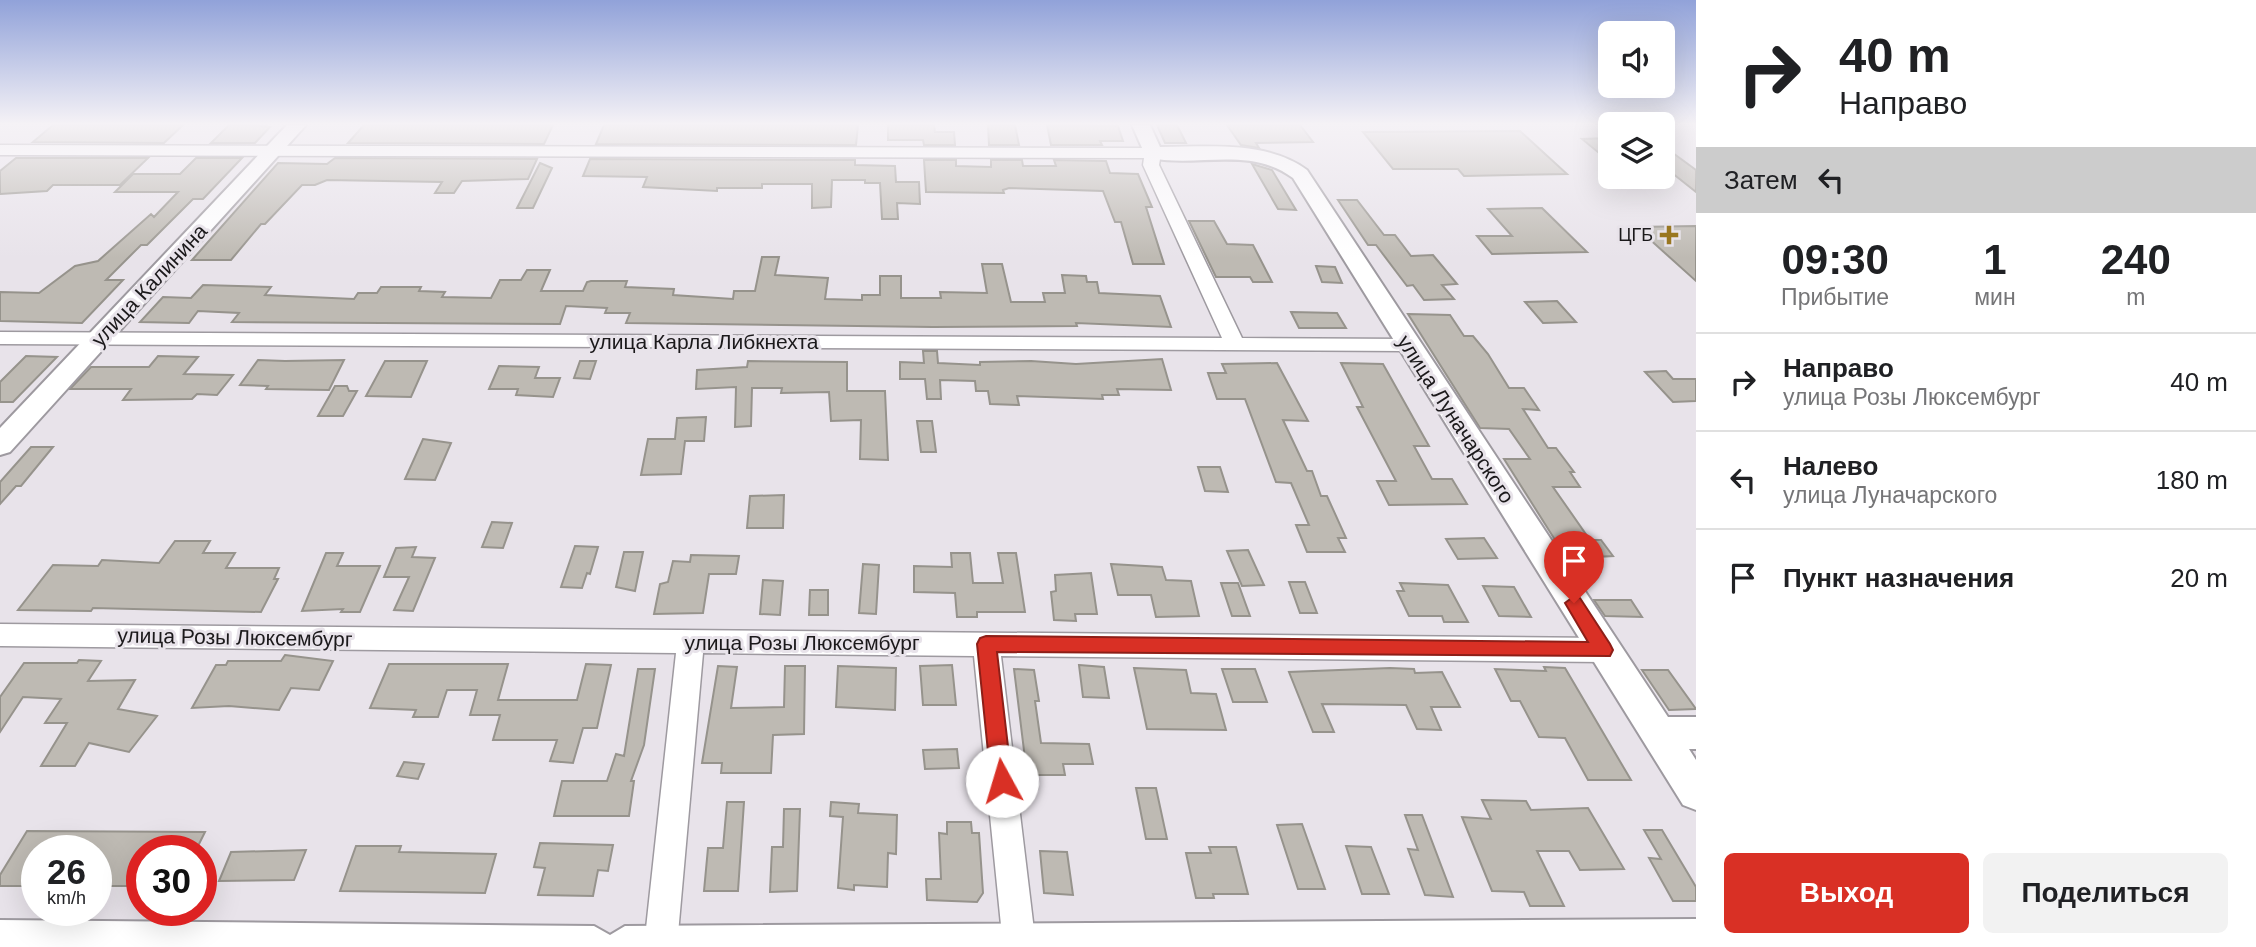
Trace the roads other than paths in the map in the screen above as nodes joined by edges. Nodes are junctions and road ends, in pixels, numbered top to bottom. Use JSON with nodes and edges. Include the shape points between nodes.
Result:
{"nodes":[{"id":1,"x":256,"y":169,"type":"edge"},
{"id":2,"x":1153,"y":169,"type":"edge"},
{"id":3,"x":1295,"y":169,"type":"edge"},
{"id":4,"x":0,"y":338,"type":"edge"},
{"id":5,"x":100,"y":338,"type":"junction"},
{"id":6,"x":1235,"y":344,"type":"junction"},
{"id":7,"x":1408,"y":345,"type":"junction"},
{"id":8,"x":0,"y":445,"type":"edge"},
{"id":9,"x":0,"y":635,"type":"edge"},
{"id":10,"x":691,"y":641,"type":"junction"},
{"id":11,"x":986,"y":644,"type":"junction"},
{"id":12,"x":1604,"y":650,"type":"junction"},
{"id":13,"x":1658,"y":733,"type":"junction"},
{"id":14,"x":1696,"y":733,"type":"edge"},
{"id":15,"x":1696,"y":792,"type":"edge"},
{"id":16,"x":1696,"y":940,"type":"edge"},
{"id":17,"x":0,"y":941,"type":"edge"},
{"id":18,"x":1020,"y":945,"type":"junction"},
{"id":19,"x":642,"y":946,"type":"edge"},
{"id":20,"x":594,"y":947,"type":"edge"}],
"edges":[{"from":1,"to":5,"type":"street","name":"улица Калинина"},
{"from":2,"to":6,"type":"street"},
{"from":3,"to":7,"type":"street","name":"улица Луначарского"},
{"from":4,"to":5,"type":"street","name":"улица Карла Либкнехта"},
{"from":5,"to":6,"type":"street","name":"улица Карла Либкнехта"},
{"from":5,"to":8,"type":"street","name":"улица Калинина"},
{"from":6,"to":7,"type":"street","name":"улица Карла Либкнехта"},
{"from":7,"to":12,"type":"street","name":"улица Луначарского"},
{"from":9,"to":10,"type":"street","name":"улица Розы Люксембург"},
{"from":10,"to":11,"type":"street","name":"улица Розы Люксембург"},
{"from":10,"to":19,"type":"street"},
{"from":11,"to":12,"type":"street","name":"улица Розы Люксембург"},
{"from":11,"to":18,"type":"street"},
{"from":12,"to":13,"type":"street","name":"улица Луначарского"},
{"from":13,"to":14,"type":"street"},
{"from":13,"to":15,"type":"street","name":"улица Луначарского"},
{"from":16,"to":18,"type":"street"},
{"from":17,"to":20,"type":"street"},
{"from":18,"to":19,"type":"street"}]}
